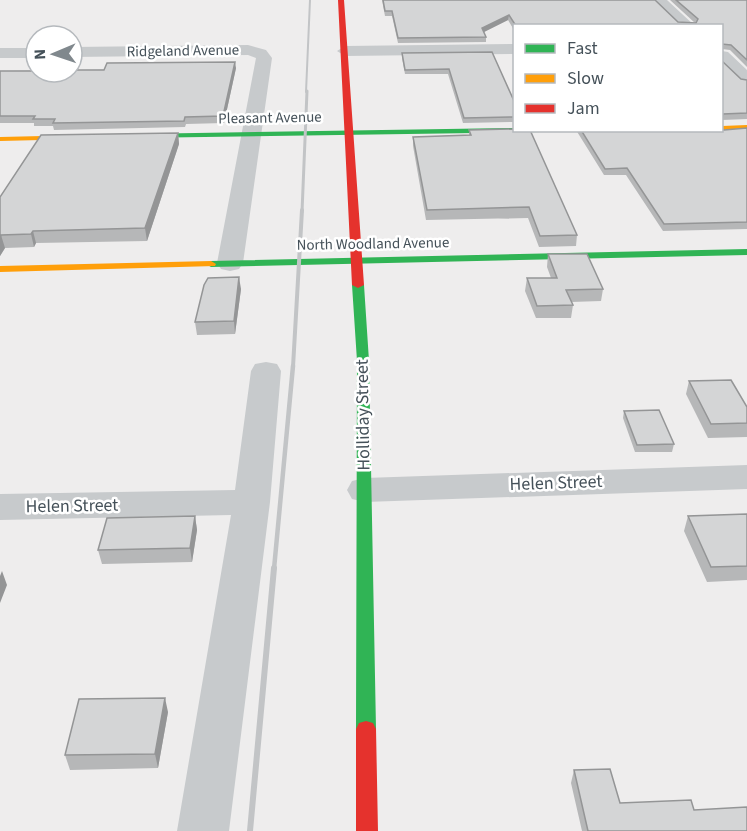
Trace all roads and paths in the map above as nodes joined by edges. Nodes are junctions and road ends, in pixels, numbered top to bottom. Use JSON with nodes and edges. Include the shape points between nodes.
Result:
{"nodes":[{"id":1,"x":341,"y":0,"type":"edge"},
{"id":2,"x":659,"y":0,"type":"edge"},
{"id":3,"x":686,"y":24,"type":"edge"},
{"id":4,"x":738,"y":45,"type":"edge"},
{"id":5,"x":723,"y":46,"type":"edge"},
{"id":6,"x":513,"y":49,"type":"edge"},
{"id":7,"x":345,"y":51,"type":"junction"},
{"id":8,"x":84,"y":52,"type":"edge"},
{"id":9,"x":0,"y":53,"type":"edge"},
{"id":10,"x":24,"y":53,"type":"edge"},
{"id":11,"x":723,"y":57,"type":"edge"},
{"id":12,"x":747,"y":79,"type":"edge"},
{"id":13,"x":747,"y":127,"type":"edge"},
{"id":14,"x":723,"y":128,"type":"edge"},
{"id":15,"x":513,"y":130,"type":"edge"},
{"id":16,"x":350,"y":133,"type":"junction"},
{"id":17,"x":252,"y":134,"type":"junction"},
{"id":18,"x":120,"y":136,"type":"edge"},
{"id":19,"x":96,"y":137,"type":"edge"},
{"id":20,"x":0,"y":139,"type":"edge"},
{"id":21,"x":747,"y":252,"type":"edge"},
{"id":22,"x":358,"y":261,"type":"junction"},
{"id":23,"x":230,"y":264,"type":"junction"},
{"id":24,"x":0,"y":269,"type":"edge"},
{"id":25,"x":266,"y":371,"type":"dead end"},
{"id":26,"x":747,"y":477,"type":"edge"},
{"id":27,"x":365,"y":490,"type":"junction"},
{"id":28,"x":252,"y":502,"type":"junction"},
{"id":29,"x":0,"y":507,"type":"edge"},
{"id":30,"x":203,"y":831,"type":"edge"},
{"id":31,"x":367,"y":831,"type":"edge"}],
"edges":[{"from":1,"to":7,"type":"street","name":"Holliday Street"},
{"from":2,"to":3,"type":"street"},
{"from":4,"to":5,"type":"street"},
{"from":6,"to":7,"type":"street"},
{"from":7,"to":16,"type":"street","name":"Holliday Street"},
{"from":8,"to":17,"type":"street","name":"Ridgeland Avenue","via":[[260,53],[264,58]]},
{"from":9,"to":10,"type":"street"},
{"from":11,"to":12,"type":"street"},
{"from":13,"to":14,"type":"street"},
{"from":15,"to":16,"type":"street","name":"Pleasant Avenue"},
{"from":16,"to":17,"type":"street","name":"Pleasant Avenue"},
{"from":16,"to":22,"type":"street","name":"Holliday Street"},
{"from":17,"to":18,"type":"street","name":"Pleasant Avenue"},
{"from":17,"to":23,"type":"street","name":"Ridgeland Avenue"},
{"from":19,"to":20,"type":"street"},
{"from":21,"to":22,"type":"street","name":"North Woodland Avenue"},
{"from":22,"to":23,"type":"street","name":"North Woodland Avenue"},
{"from":22,"to":27,"type":"street","name":"Holliday Street"},
{"from":23,"to":24,"type":"street","name":"North Woodland Avenue"},
{"from":25,"to":28,"type":"street"},
{"from":26,"to":27,"type":"street","name":"Helen Street"},
{"from":27,"to":31,"type":"street","name":"Holliday Street"},
{"from":28,"to":29,"type":"street","name":"Helen Street"},
{"from":28,"to":30,"type":"street"}]}
